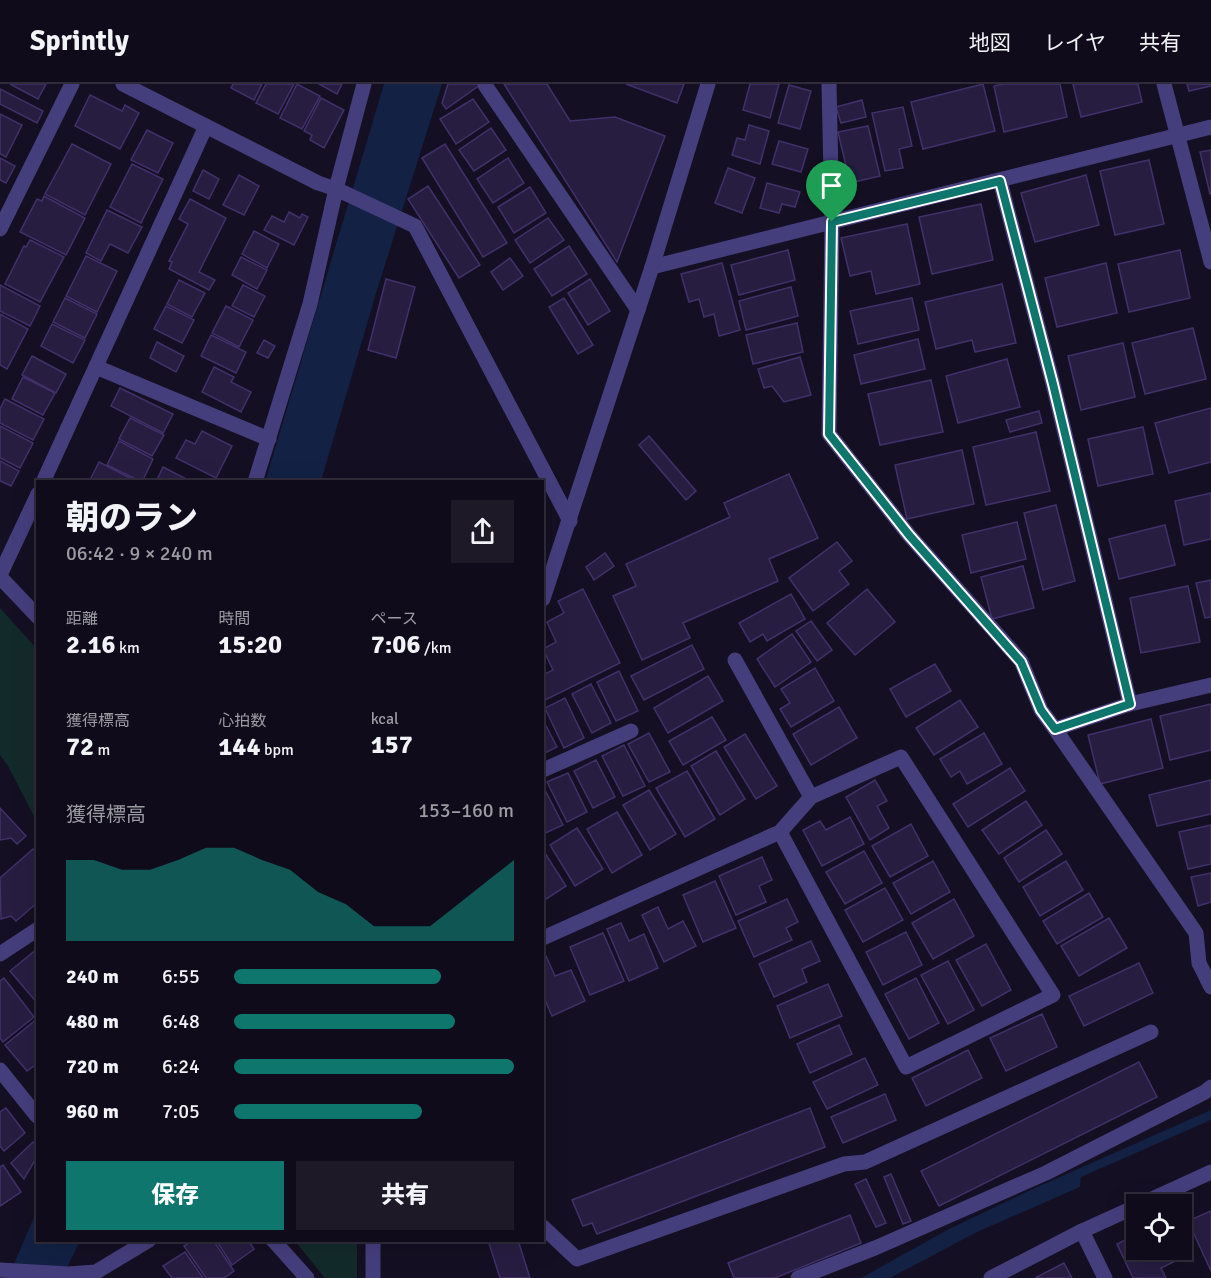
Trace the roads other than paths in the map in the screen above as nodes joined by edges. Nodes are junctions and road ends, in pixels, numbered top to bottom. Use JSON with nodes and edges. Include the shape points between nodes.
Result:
{"nodes":[{"id":1,"x":72,"y":84,"type":"edge"},
{"id":2,"x":123,"y":84,"type":"edge"},
{"id":3,"x":364,"y":84,"type":"edge"},
{"id":4,"x":708,"y":84,"type":"edge"},
{"id":5,"x":829,"y":84,"type":"edge"},
{"id":6,"x":1164,"y":84,"type":"edge"},
{"id":7,"x":485,"y":85,"type":"edge"},
{"id":8,"x":206,"y":126,"type":"junction"},
{"id":9,"x":1211,"y":128,"type":"edge"},
{"id":10,"x":1178,"y":136,"type":"junction"},
{"id":11,"x":1000,"y":181,"type":"junction"},
{"id":12,"x":336,"y":189,"type":"junction"},
{"id":13,"x":832,"y":222,"type":"junction"},
{"id":14,"x":0,"y":229,"type":"edge"},
{"id":15,"x":1211,"y":261,"type":"edge"},
{"id":16,"x":652,"y":267,"type":"junction"},
{"id":17,"x":638,"y":310,"type":"junction"},
{"id":18,"x":96,"y":368,"type":"junction"},
{"id":19,"x":269,"y":439,"type":"junction"},
{"id":20,"x":44,"y":480,"type":"edge"},
{"id":21,"x":256,"y":480,"type":"edge"},
{"id":22,"x":36,"y":498,"type":"edge"},
{"id":23,"x":570,"y":521,"type":"junction"},
{"id":24,"x":0,"y":576,"type":"edge"},
{"id":25,"x":544,"y":596,"type":"edge"},
{"id":26,"x":36,"y":614,"type":"edge"},
{"id":27,"x":735,"y":660,"type":"dead end"},
{"id":28,"x":1211,"y":685,"type":"edge"},
{"id":29,"x":1130,"y":704,"type":"junction"},
{"id":30,"x":1055,"y":729,"type":"junction"},
{"id":31,"x":631,"y":731,"type":"dead end"},
{"id":32,"x":544,"y":770,"type":"edge"},
{"id":33,"x":811,"y":797,"type":"junction"},
{"id":34,"x":780,"y":832,"type":"junction"},
{"id":35,"x":36,"y":930,"type":"edge"},
{"id":36,"x":544,"y":938,"type":"edge"},
{"id":37,"x":0,"y":954,"type":"edge"},
{"id":38,"x":1211,"y":987,"type":"edge"},
{"id":39,"x":1151,"y":1032,"type":"dead end"},
{"id":40,"x":0,"y":1071,"type":"edge"},
{"id":41,"x":1211,"y":1087,"type":"edge"},
{"id":42,"x":36,"y":1115,"type":"edge"},
{"id":43,"x":1211,"y":1172,"type":"edge"},
{"id":44,"x":1163,"y":1194,"type":"edge"},
{"id":45,"x":1126,"y":1211,"type":"edge"},
{"id":46,"x":544,"y":1228,"type":"edge"},
{"id":47,"x":1082,"y":1231,"type":"junction"},
{"id":48,"x":146,"y":1242,"type":"edge"},
{"id":49,"x":275,"y":1242,"type":"edge"},
{"id":50,"x":373,"y":1242,"type":"edge"},
{"id":51,"x":3,"y":1271,"type":"edge"},
{"id":52,"x":77,"y":1275,"type":"edge"},
{"id":53,"x":307,"y":1278,"type":"edge"},
{"id":54,"x":373,"y":1278,"type":"edge"},
{"id":55,"x":798,"y":1278,"type":"edge"},
{"id":56,"x":991,"y":1278,"type":"edge"},
{"id":57,"x":1105,"y":1278,"type":"edge"}],
"edges":[{"from":1,"to":14,"type":"street"},
{"from":2,"to":8,"type":"street"},
{"from":3,"to":12,"type":"street"},
{"from":4,"to":16,"type":"street"},
{"from":5,"to":13,"type":"street"},
{"from":6,"to":10,"type":"street"},
{"from":7,"to":17,"type":"street"},
{"from":8,"to":12,"type":"street"},
{"from":8,"to":18,"type":"street"},
{"from":9,"to":10,"type":"street"},
{"from":10,"to":11,"type":"street"},
{"from":10,"to":15,"type":"street"},
{"from":11,"to":13,"type":"street"},
{"from":11,"to":29,"type":"street"},
{"from":12,"to":19,"type":"street","via":[[310,304]]},
{"from":12,"to":23,"type":"street","via":[[415,226]]},
{"from":13,"to":16,"type":"street"},
{"from":13,"to":30,"type":"street","via":[[829,434],[909,535],[1021,662],[1041,710]]},
{"from":16,"to":17,"type":"street"},
{"from":17,"to":23,"type":"street"},
{"from":18,"to":19,"type":"street"},
{"from":18,"to":20,"type":"street"},
{"from":19,"to":21,"type":"street"},
{"from":22,"to":24,"type":"street"},
{"from":23,"to":25,"type":"street"},
{"from":24,"to":26,"type":"street"},
{"from":27,"to":33,"type":"street"},
{"from":28,"to":29,"type":"street"},
{"from":29,"to":30,"type":"street"},
{"from":30,"to":38,"type":"street","via":[[1196,933],[1199,963]]},
{"from":31,"to":32,"type":"street"},
{"from":33,"to":34,"type":"street"},
{"from":33,"to":34,"type":"street","via":[[901,757],[1053,995],[906,1067]]},
{"from":34,"to":36,"type":"street"},
{"from":35,"to":37,"type":"street"},
{"from":39,"to":46,"type":"street","via":[[865,1162],[844,1164],[577,1259]]},
{"from":40,"to":42,"type":"street"},
{"from":41,"to":55,"type":"street","via":[[1046,1173]]},
{"from":43,"to":44,"type":"street"},
{"from":45,"to":47,"type":"street"},
{"from":47,"to":56,"type":"street"},
{"from":47,"to":57,"type":"street"},
{"from":48,"to":52,"type":"street","via":[[96,1272]]},
{"from":49,"to":53,"type":"street"},
{"from":50,"to":54,"type":"street"},
{"from":51,"to":52,"type":"street"}]}
